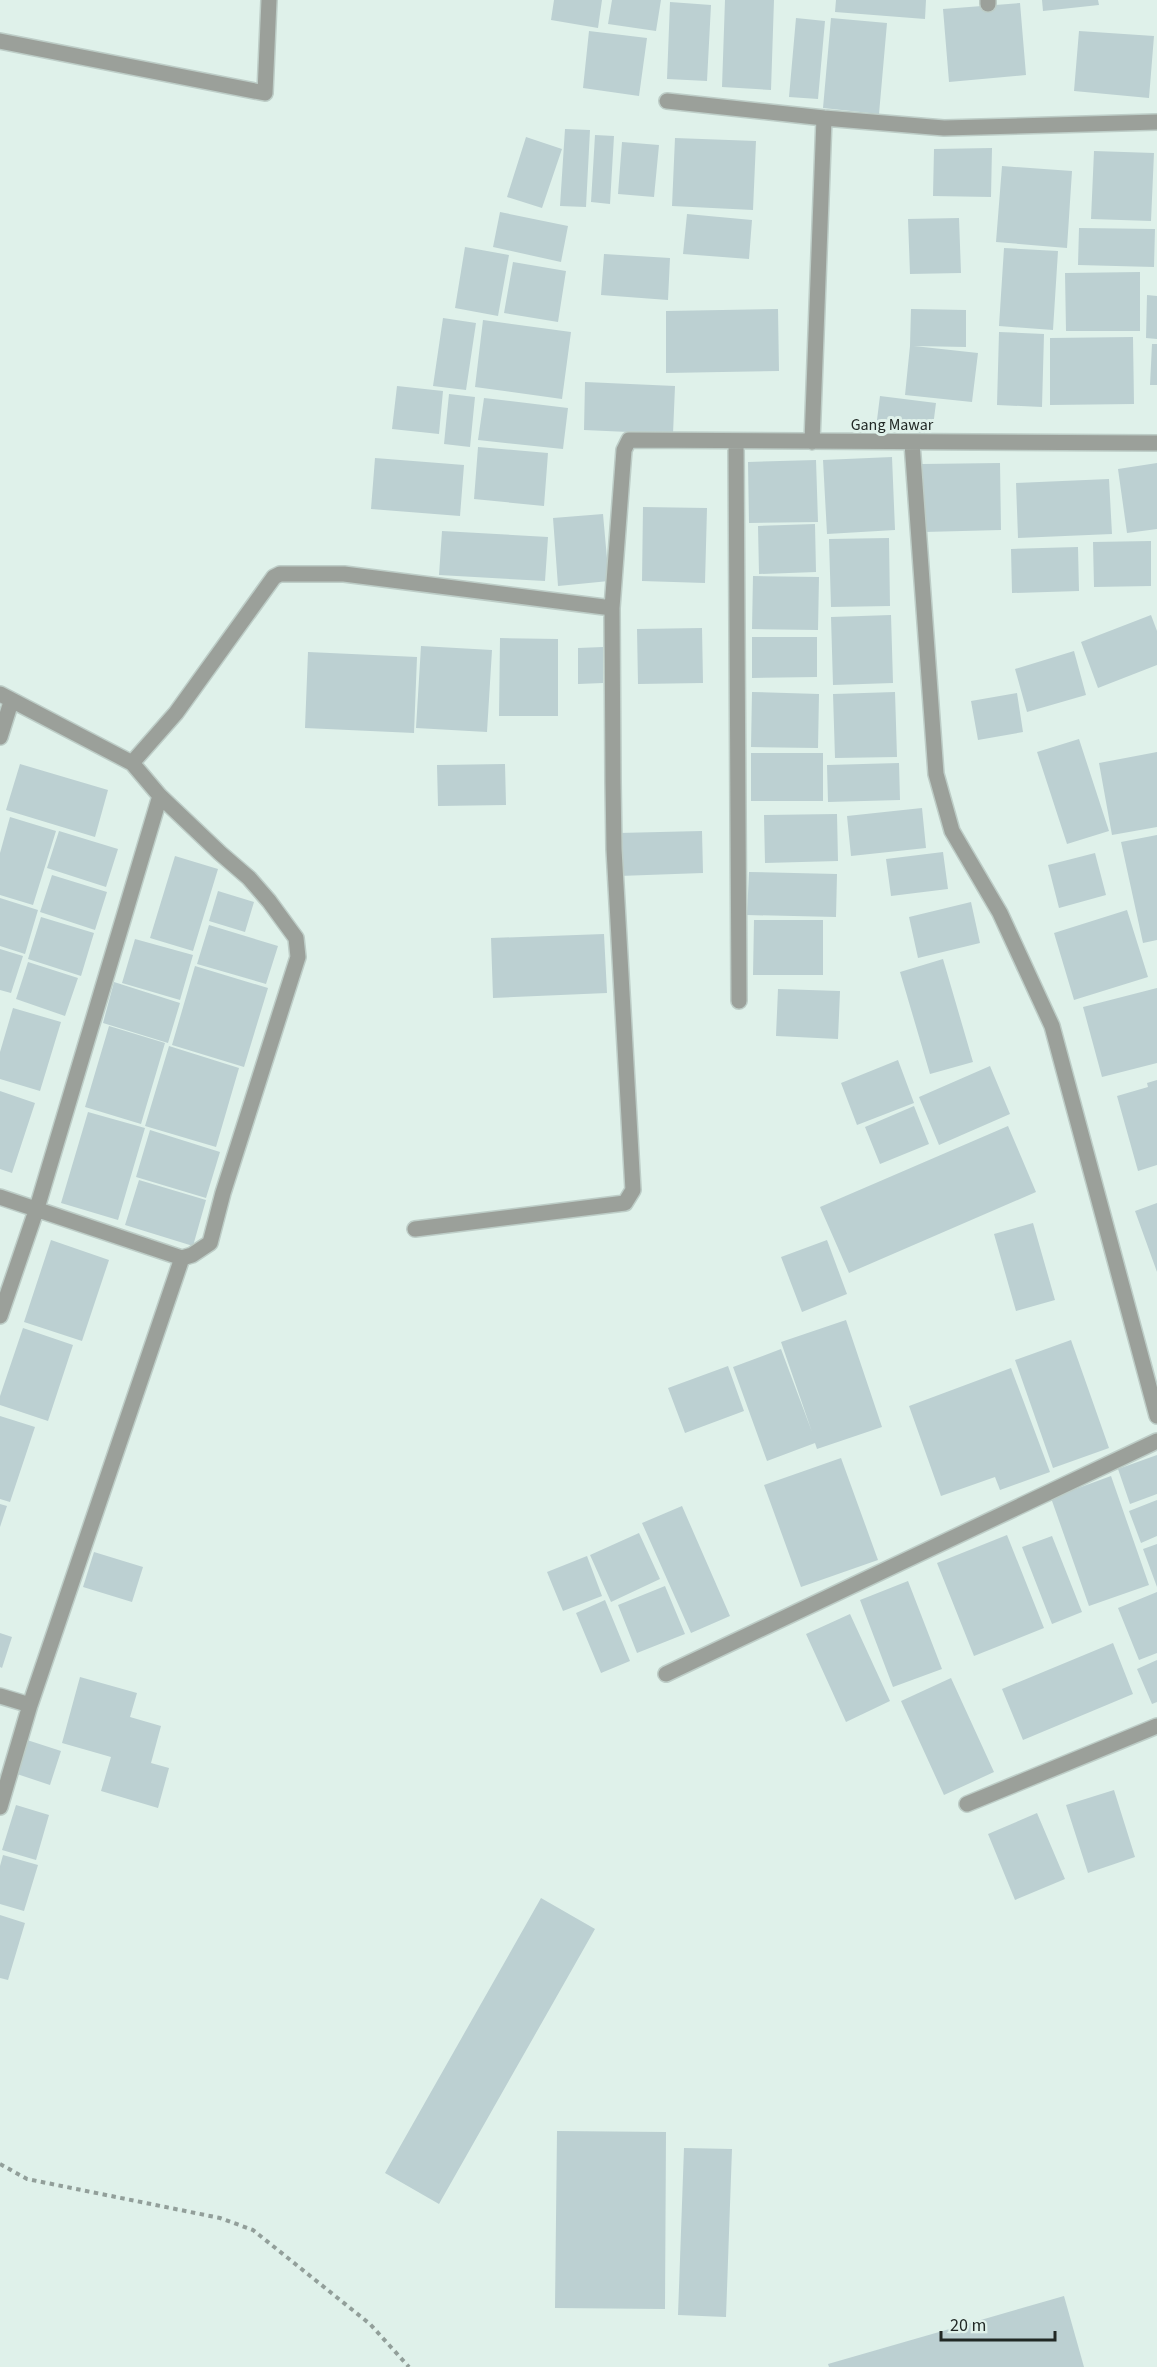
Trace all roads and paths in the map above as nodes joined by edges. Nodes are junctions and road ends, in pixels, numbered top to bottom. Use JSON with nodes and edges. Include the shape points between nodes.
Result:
{"nodes":[{"id":1,"x":269,"y":0,"type":"edge"},
{"id":2,"x":0,"y":41,"type":"edge"},
{"id":3,"x":667,"y":101,"type":"dead end"},
{"id":4,"x":824,"y":118,"type":"junction"},
{"id":5,"x":1157,"y":122,"type":"edge"},
{"id":6,"x":736,"y":442,"type":"junction"},
{"id":7,"x":812,"y":442,"type":"junction"},
{"id":8,"x":912,"y":443,"type":"junction"},
{"id":9,"x":1157,"y":443,"type":"edge"},
{"id":10,"x":612,"y":608,"type":"junction"},
{"id":11,"x":5,"y":698,"type":"edge"},
{"id":12,"x":0,"y":737,"type":"edge"},
{"id":13,"x":132,"y":763,"type":"junction"},
{"id":14,"x":160,"y":796,"type":"junction"},
{"id":15,"x":739,"y":1001,"type":"dead end"},
{"id":16,"x":0,"y":1197,"type":"edge"},
{"id":17,"x":37,"y":1208,"type":"junction"},
{"id":18,"x":415,"y":1229,"type":"dead end"},
{"id":19,"x":182,"y":1258,"type":"junction"},
{"id":20,"x":0,"y":1316,"type":"edge"},
{"id":21,"x":1157,"y":1416,"type":"edge"},
{"id":22,"x":1157,"y":1441,"type":"edge"},
{"id":23,"x":666,"y":1674,"type":"dead end"},
{"id":24,"x":0,"y":1696,"type":"edge"},
{"id":25,"x":30,"y":1705,"type":"junction"},
{"id":26,"x":1157,"y":1726,"type":"edge"},
{"id":27,"x":967,"y":1804,"type":"dead end"},
{"id":28,"x":0,"y":1807,"type":"edge"},
{"id":29,"x":0,"y":2164,"type":"edge"},
{"id":30,"x":409,"y":2367,"type":"edge"}],
"edges":[{"from":1,"to":2,"type":"street","via":[[265,93]]},
{"from":3,"to":4,"type":"street"},
{"from":4,"to":5,"type":"street","via":[[944,128]]},
{"from":4,"to":7,"type":"street"},
{"from":6,"to":7,"type":"street","name":"Gang Mawar"},
{"from":6,"to":10,"type":"street","name":"Gang Mawar","via":[[627,442]]},
{"from":6,"to":15,"type":"street"},
{"from":7,"to":8,"type":"street","name":"Gang Mawar"},
{"from":8,"to":9,"type":"street","name":"Gang Mawar"},
{"from":8,"to":21,"type":"street","via":[[936,774],[952,831],[1000,913],[1052,1026]]},
{"from":10,"to":13,"type":"street","via":[[344,574],[280,574],[274,577],[176,713]]},
{"from":10,"to":18,"type":"street","via":[[614,849],[633,1190],[625,1203]]},
{"from":11,"to":12,"type":"street"},
{"from":11,"to":13,"type":"street"},
{"from":13,"to":14,"type":"street"},
{"from":14,"to":17,"type":"street"},
{"from":14,"to":19,"type":"street","via":[[269,901],[296,938],[298,957],[210,1243]]},
{"from":16,"to":17,"type":"street"},
{"from":17,"to":19,"type":"street"},
{"from":17,"to":20,"type":"street"},
{"from":19,"to":25,"type":"street"},
{"from":22,"to":23,"type":"street"},
{"from":24,"to":25,"type":"street"},
{"from":25,"to":28,"type":"street"},
{"from":26,"to":27,"type":"street"},
{"from":29,"to":30,"type":"path","via":[[27,2178],[220,2218],[253,2230],[370,2324]]}]}
